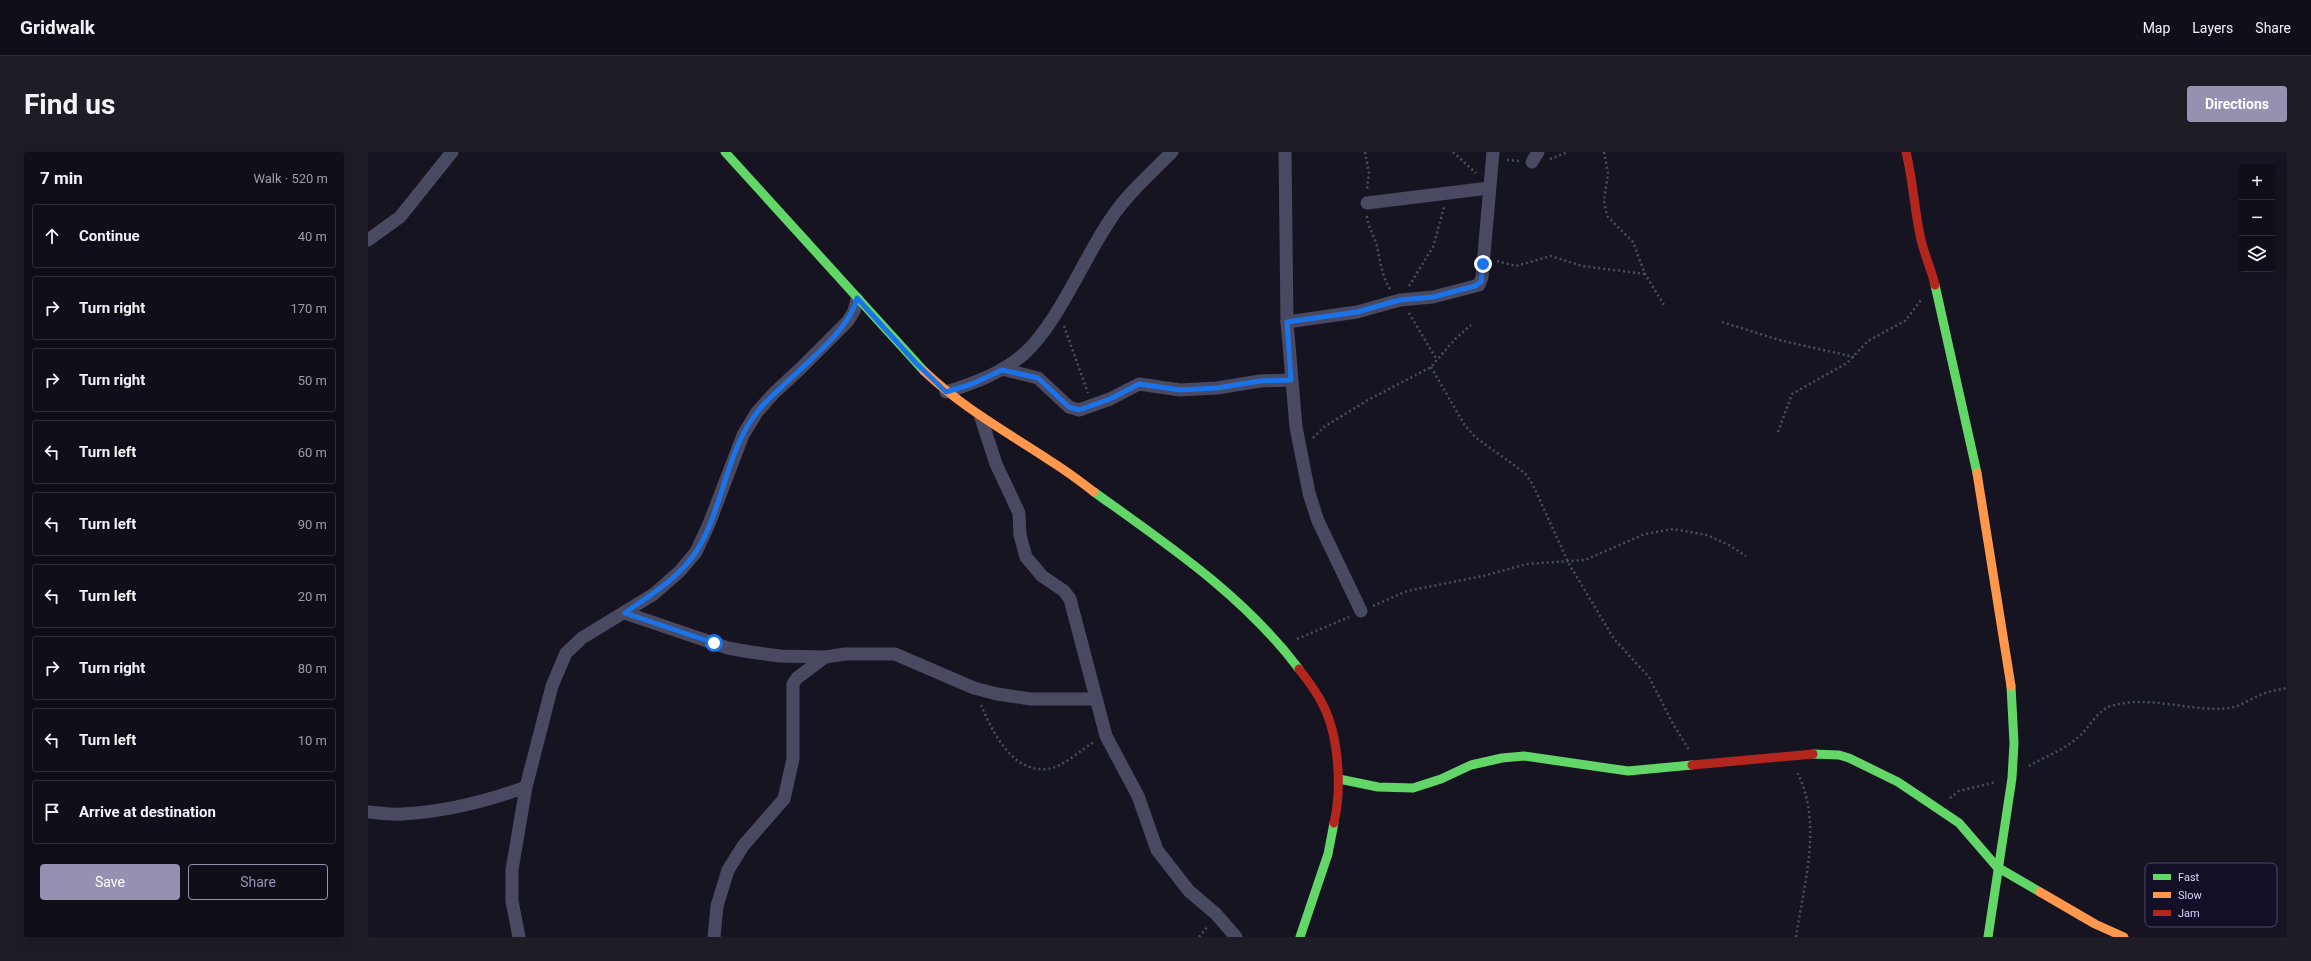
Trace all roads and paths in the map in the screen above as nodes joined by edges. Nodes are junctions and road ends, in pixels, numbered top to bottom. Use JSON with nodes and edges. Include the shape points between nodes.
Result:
{"nodes":[{"id":1,"x":452,"y":152,"type":"edge"},
{"id":2,"x":725,"y":152,"type":"edge"},
{"id":3,"x":1172,"y":152,"type":"edge"},
{"id":4,"x":1285,"y":152,"type":"edge"},
{"id":5,"x":1365,"y":152,"type":"edge"},
{"id":6,"x":1453,"y":152,"type":"edge"},
{"id":7,"x":1493,"y":152,"type":"edge"},
{"id":8,"x":1604,"y":152,"type":"edge"},
{"id":9,"x":1906,"y":152,"type":"edge"},
{"id":10,"x":1489,"y":188,"type":"junction"},
{"id":11,"x":1446,"y":193,"type":"junction"},
{"id":12,"x":1367,"y":204,"type":"junction"},
{"id":13,"x":368,"y":240,"type":"edge"},
{"id":14,"x":1484,"y":250,"type":"junction"},
{"id":15,"x":1645,"y":274,"type":"junction"},
{"id":16,"x":1932,"y":274,"type":"junction"},
{"id":17,"x":857,"y":298,"type":"junction"},
{"id":18,"x":1398,"y":299,"type":"junction"},
{"id":19,"x":1664,"y":305,"type":"dead end"},
{"id":20,"x":1058,"y":308,"type":"junction"},
{"id":21,"x":1287,"y":322,"type":"junction"},
{"id":22,"x":1722,"y":322,"type":"dead end"},
{"id":23,"x":1471,"y":325,"type":"dead end"},
{"id":24,"x":1854,"y":357,"type":"junction"},
{"id":25,"x":1437,"y":360,"type":"junction"},
{"id":26,"x":1431,"y":367,"type":"junction"},
{"id":27,"x":1002,"y":370,"type":"junction"},
{"id":28,"x":1291,"y":380,"type":"junction"},
{"id":29,"x":946,"y":392,"type":"junction"},
{"id":30,"x":1093,"y":407,"type":"junction"},
{"id":31,"x":981,"y":418,"type":"junction"},
{"id":32,"x":1778,"y":432,"type":"dead end"},
{"id":33,"x":1300,"y":451,"type":"junction"},
{"id":34,"x":1746,"y":556,"type":"dead end"},
{"id":35,"x":1568,"y":562,"type":"junction"},
{"id":36,"x":1361,"y":611,"type":"junction"},
{"id":37,"x":625,"y":613,"type":"junction"},
{"id":38,"x":1283,"y":648,"type":"junction"},
{"id":39,"x":825,"y":657,"type":"junction"},
{"id":40,"x":974,"y":688,"type":"junction"},
{"id":41,"x":2287,"y":688,"type":"edge"},
{"id":42,"x":1095,"y":699,"type":"junction"},
{"id":43,"x":1106,"y":736,"type":"junction"},
{"id":44,"x":1790,"y":757,"type":"junction"},
{"id":45,"x":1697,"y":764,"type":"junction"},
{"id":46,"x":2012,"y":778,"type":"junction"},
{"id":47,"x":1339,"y":779,"type":"junction"},
{"id":48,"x":526,"y":787,"type":"junction"},
{"id":49,"x":1939,"y":810,"type":"junction"},
{"id":50,"x":368,"y":812,"type":"edge"},
{"id":51,"x":1997,"y":867,"type":"junction"},
{"id":52,"x":519,"y":937,"type":"edge"},
{"id":53,"x":714,"y":937,"type":"edge"},
{"id":54,"x":1236,"y":937,"type":"edge"},
{"id":55,"x":1300,"y":937,"type":"edge"},
{"id":56,"x":1796,"y":937,"type":"edge"},
{"id":57,"x":1988,"y":937,"type":"edge"},
{"id":58,"x":2124,"y":937,"type":"edge"}],
"edges":[{"from":1,"to":13,"type":"street","via":[[400,217]]},
{"from":2,"to":17,"type":"street"},
{"from":3,"to":20,"type":"street","via":[[1111,218]]},
{"from":4,"to":21,"type":"street"},
{"from":5,"to":12,"type":"path","via":[[1369,173]]},
{"from":6,"to":10,"type":"path","via":[[1470,166]]},
{"from":7,"to":10,"type":"street"},
{"from":8,"to":15,"type":"path","via":[[1608,173],[1604,209],[1607,216],[1633,242]]},
{"from":9,"to":16,"type":"street","via":[[1913,181],[1920,237]]},
{"from":10,"to":11,"type":"street"},
{"from":10,"to":14,"type":"street"},
{"from":11,"to":12,"type":"street"},
{"from":11,"to":18,"type":"path","via":[[1433,247],[1406,291]]},
{"from":12,"to":18,"type":"path","via":[[1368,224],[1377,246],[1382,271]]},
{"from":14,"to":15,"type":"path","via":[[1495,260],[1506,265],[1526,265],[1551,256],[1582,266]]},
{"from":14,"to":18,"type":"street","via":[[1479,285],[1433,297]]},
{"from":15,"to":19,"type":"path"},
{"from":16,"to":24,"type":"path","via":[[1914,312],[1868,341]]},
{"from":16,"to":46,"type":"street","via":[[1977,470],[1990,543],[2011,686],[2014,743]]},
{"from":17,"to":29,"type":"street"},
{"from":17,"to":37,"type":"street","via":[[848,321],[757,412],[743,435],[723,491],[696,552],[665,586]]},
{"from":18,"to":21,"type":"street","via":[[1357,312]]},
{"from":18,"to":25,"type":"path"},
{"from":20,"to":27,"type":"street","via":[[1038,339],[1024,354]]},
{"from":20,"to":30,"type":"path"},
{"from":21,"to":28,"type":"street"},
{"from":22,"to":24,"type":"path","via":[[1779,340]]},
{"from":23,"to":25,"type":"path"},
{"from":24,"to":32,"type":"path","via":[[1792,394]]},
{"from":25,"to":26,"type":"path"},
{"from":26,"to":33,"type":"path","via":[[1368,400],[1324,427]]},
{"from":26,"to":35,"type":"path","via":[[1464,424],[1476,437],[1525,473],[1546,509]]},
{"from":27,"to":29,"type":"street","via":[[972,384]]},
{"from":27,"to":30,"type":"street","via":[[1038,378],[1073,410]]},
{"from":28,"to":30,"type":"street","via":[[1180,390],[1139,384]]},
{"from":28,"to":33,"type":"street"},
{"from":29,"to":31,"type":"street"},
{"from":31,"to":38,"type":"street","via":[[1050,460],[1193,563],[1245,609]]},
{"from":31,"to":42,"type":"street","via":[[996,464],[1020,513],[1020,535],[1026,557],[1042,576],[1064,591],[1070,599]]},
{"from":33,"to":36,"type":"street","via":[[1318,521]]},
{"from":34,"to":35,"type":"path","via":[[1707,535],[1673,529],[1645,534],[1590,558]]},
{"from":35,"to":36,"type":"path","via":[[1527,564],[1484,576],[1407,591]]},
{"from":35,"to":45,"type":"path","via":[[1614,639],[1649,677]]},
{"from":36,"to":38,"type":"path","via":[[1300,637]]},
{"from":37,"to":39,"type":"street","via":[[728,648],[780,656]]},
{"from":37,"to":48,"type":"street","via":[[582,638],[566,653],[552,686]]},
{"from":38,"to":47,"type":"street","via":[[1324,706],[1333,737]]},
{"from":39,"to":40,"type":"street","via":[[844,654],[896,654]]},
{"from":39,"to":53,"type":"street","via":[[805,671],[793,684],[793,759],[784,799],[743,846],[728,870],[717,906]]},
{"from":40,"to":42,"type":"street","via":[[1031,699]]},
{"from":40,"to":43,"type":"path","via":[[988,722],[1006,750],[1032,768],[1047,769],[1065,762]]},
{"from":41,"to":46,"type":"path","via":[[2260,695],[2229,708],[2181,707],[2140,702],[2110,706],[2076,739]]},
{"from":42,"to":43,"type":"street"},
{"from":43,"to":54,"type":"street","via":[[1138,796],[1157,850],[1189,891],[1216,914]]},
{"from":44,"to":45,"type":"street"},
{"from":44,"to":49,"type":"street","via":[[1826,754],[1850,758],[1898,782]]},
{"from":44,"to":56,"type":"path","via":[[1808,799],[1811,825]]},
{"from":45,"to":47,"type":"street","via":[[1628,771],[1524,756],[1471,765],[1413,788],[1378,787]]},
{"from":46,"to":49,"type":"path","via":[[1959,791]]},
{"from":46,"to":51,"type":"street"},
{"from":47,"to":55,"type":"street","via":[[1336,816],[1328,854]]},
{"from":48,"to":50,"type":"street","via":[[492,799],[402,814]]},
{"from":48,"to":52,"type":"street","via":[[512,870],[512,901]]},
{"from":49,"to":51,"type":"street","via":[[1959,823]]},
{"from":51,"to":57,"type":"street"},
{"from":51,"to":58,"type":"street","via":[[2095,924]]}]}
